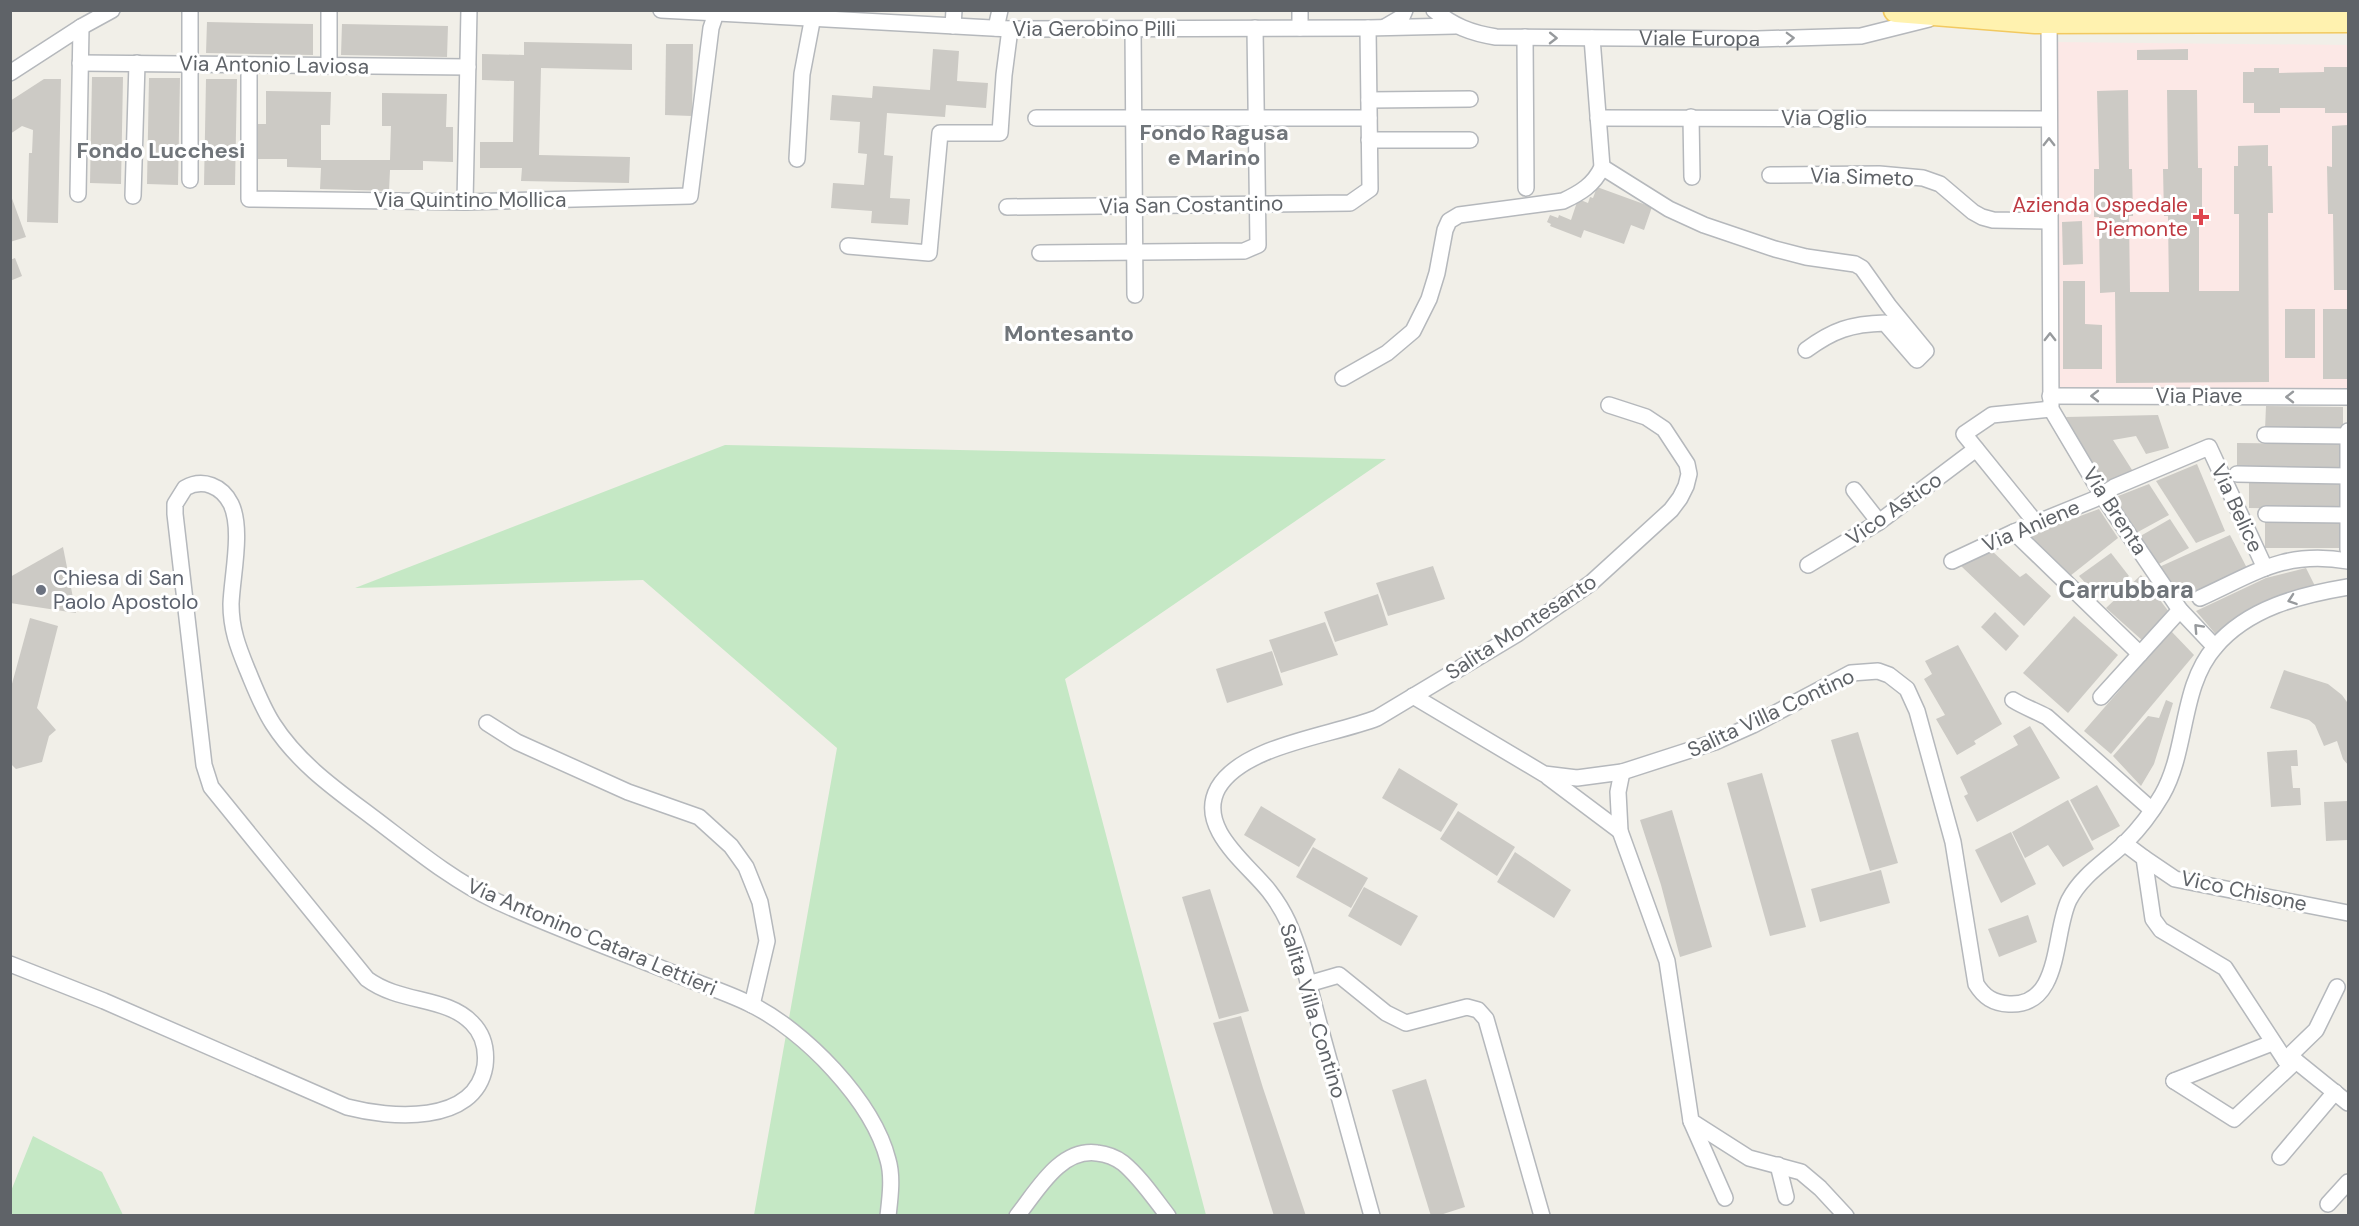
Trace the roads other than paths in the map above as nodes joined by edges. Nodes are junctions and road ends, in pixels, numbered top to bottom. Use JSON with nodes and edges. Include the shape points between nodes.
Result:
{"nodes":[{"id":1,"x":112,"y":10,"type":"edge"},
{"id":2,"x":190,"y":10,"type":"edge"},
{"id":3,"x":329,"y":10,"type":"edge"},
{"id":4,"x":469,"y":10,"type":"edge"},
{"id":5,"x":661,"y":10,"type":"edge"},
{"id":6,"x":1000,"y":10,"type":"edge"},
{"id":7,"x":1300,"y":10,"type":"edge"},
{"id":8,"x":1405,"y":10,"type":"edge"},
{"id":9,"x":1434,"y":10,"type":"edge"},
{"id":10,"x":1896,"y":10,"type":"edge"},
{"id":11,"x":717,"y":11,"type":"edge"},
{"id":12,"x":813,"y":14,"type":"edge"},
{"id":13,"x":1944,"y":15,"type":"junction"},
{"id":14,"x":2049,"y":16,"type":"edge"},
{"id":15,"x":2146,"y":16,"type":"edge"},
{"id":16,"x":898,"y":17,"type":"edge"},
{"id":17,"x":953,"y":18,"type":"edge"},
{"id":18,"x":88,"y":19,"type":"edge"},
{"id":19,"x":2349,"y":20,"type":"edge"},
{"id":20,"x":1455,"y":26,"type":"junction"},
{"id":21,"x":1255,"y":28,"type":"junction"},
{"id":22,"x":1300,"y":28,"type":"junction"},
{"id":23,"x":1368,"y":28,"type":"junction"},
{"id":24,"x":1384,"y":28,"type":"junction"},
{"id":25,"x":1003,"y":29,"type":"junction"},
{"id":26,"x":1133,"y":29,"type":"junction"},
{"id":27,"x":1526,"y":38,"type":"junction"},
{"id":28,"x":1592,"y":38,"type":"junction"},
{"id":29,"x":80,"y":63,"type":"junction"},
{"id":30,"x":137,"y":63,"type":"junction"},
{"id":31,"x":190,"y":64,"type":"junction"},
{"id":32,"x":249,"y":65,"type":"junction"},
{"id":33,"x":329,"y":66,"type":"junction"},
{"id":34,"x":468,"y":68,"type":"junction"},
{"id":35,"x":10,"y":73,"type":"edge"},
{"id":36,"x":1470,"y":99,"type":"dead end"},
{"id":37,"x":1369,"y":100,"type":"junction"},
{"id":38,"x":1691,"y":117,"type":"junction"},
{"id":39,"x":1036,"y":118,"type":"dead end"},
{"id":40,"x":1134,"y":118,"type":"junction"},
{"id":41,"x":1256,"y":118,"type":"junction"},
{"id":42,"x":1369,"y":118,"type":"junction"},
{"id":43,"x":1598,"y":118,"type":"junction"},
{"id":44,"x":2049,"y":119,"type":"junction"},
{"id":45,"x":1370,"y":140,"type":"junction"},
{"id":46,"x":1470,"y":140,"type":"dead end"},
{"id":47,"x":797,"y":159,"type":"dead end"},
{"id":48,"x":1602,"y":167,"type":"junction"},
{"id":49,"x":1770,"y":175,"type":"dead end"},
{"id":50,"x":1692,"y":177,"type":"dead end"},
{"id":51,"x":190,"y":180,"type":"dead end"},
{"id":52,"x":1526,"y":188,"type":"dead end"},
{"id":53,"x":78,"y":195,"type":"dead end"},
{"id":54,"x":133,"y":196,"type":"dead end"},
{"id":55,"x":465,"y":202,"type":"junction"},
{"id":56,"x":1257,"y":204,"type":"junction"},
{"id":57,"x":1134,"y":206,"type":"junction"},
{"id":58,"x":1007,"y":207,"type":"dead end"},
{"id":59,"x":2049,"y":221,"type":"junction"},
{"id":60,"x":848,"y":246,"type":"dead end"},
{"id":61,"x":1135,"y":252,"type":"junction"},
{"id":62,"x":1040,"y":253,"type":"dead end"},
{"id":63,"x":1135,"y":295,"type":"dead end"},
{"id":64,"x":1806,"y":350,"type":"dead end"},
{"id":65,"x":1343,"y":378,"type":"dead end"},
{"id":66,"x":2349,"y":397,"type":"edge"},
{"id":67,"x":2051,"y":402,"type":"junction"},
{"id":68,"x":1609,"y":405,"type":"dead end"},
{"id":69,"x":2349,"y":431,"type":"edge"},
{"id":70,"x":2265,"y":435,"type":"dead end"},
{"id":71,"x":2348,"y":436,"type":"edge"},
{"id":72,"x":2209,"y":447,"type":"joint"},
{"id":73,"x":1976,"y":449,"type":"junction"},
{"id":74,"x":2236,"y":474,"type":"dead end"},
{"id":75,"x":2348,"y":476,"type":"edge"},
{"id":76,"x":1854,"y":490,"type":"dead end"},
{"id":77,"x":2102,"y":495,"type":"junction"},
{"id":78,"x":2266,"y":514,"type":"dead end"},
{"id":79,"x":2348,"y":515,"type":"edge"},
{"id":80,"x":1879,"y":522,"type":"junction"},
{"id":81,"x":2036,"y":523,"type":"junction"},
{"id":82,"x":2014,"y":532,"type":"junction"},
{"id":83,"x":2348,"y":550,"type":"edge"},
{"id":84,"x":1952,"y":561,"type":"dead end"},
{"id":85,"x":2349,"y":561,"type":"edge"},
{"id":86,"x":1808,"y":565,"type":"dead end"},
{"id":87,"x":2265,"y":568,"type":"junction"},
{"id":88,"x":2349,"y":587,"type":"edge"},
{"id":89,"x":2200,"y":598,"type":"dead end"},
{"id":90,"x":2180,"y":610,"type":"junction"},
{"id":91,"x":2215,"y":647,"type":"junction"},
{"id":92,"x":2140,"y":654,"type":"junction"},
{"id":93,"x":1413,"y":696,"type":"junction"},
{"id":94,"x":2101,"y":697,"type":"dead end"},
{"id":95,"x":2013,"y":700,"type":"dead end"},
{"id":96,"x":486,"y":723,"type":"dead end"},
{"id":97,"x":1622,"y":772,"type":"junction"},
{"id":98,"x":1544,"y":774,"type":"junction"},
{"id":99,"x":2152,"y":810,"type":"junction"},
{"id":100,"x":1620,"y":831,"type":"junction"},
{"id":101,"x":2124,"y":843,"type":"junction"},
{"id":102,"x":2144,"y":858,"type":"junction"},
{"id":103,"x":2349,"y":913,"type":"edge"},
{"id":104,"x":10,"y":964,"type":"edge"},
{"id":105,"x":1308,"y":984,"type":"junction"},
{"id":106,"x":2337,"y":987,"type":"dead end"},
{"id":107,"x":752,"y":1005,"type":"junction"},
{"id":108,"x":2272,"y":1043,"type":"junction"},
{"id":109,"x":2290,"y":1061,"type":"junction"},
{"id":110,"x":2335,"y":1092,"type":"junction"},
{"id":111,"x":2349,"y":1103,"type":"edge"},
{"id":112,"x":1691,"y":1121,"type":"junction"},
{"id":113,"x":2280,"y":1157,"type":"dead end"},
{"id":114,"x":1778,"y":1165,"type":"junction"},
{"id":115,"x":2349,"y":1182,"type":"edge"},
{"id":116,"x":1786,"y":1197,"type":"dead end"},
{"id":117,"x":1725,"y":1198,"type":"dead end"},
{"id":118,"x":2328,"y":1204,"type":"dead end"},
{"id":119,"x":888,"y":1215,"type":"edge"},
{"id":120,"x":1017,"y":1215,"type":"edge"},
{"id":121,"x":1168,"y":1215,"type":"edge"},
{"id":122,"x":1372,"y":1215,"type":"edge"},
{"id":123,"x":1542,"y":1215,"type":"edge"},
{"id":124,"x":1846,"y":1215,"type":"edge"}],
"edges":[{"from":1,"to":18,"type":"street"},
{"from":2,"to":31,"type":"street"},
{"from":3,"to":33,"type":"street"},
{"from":4,"to":34,"type":"street"},
{"from":5,"to":11,"type":"street","name":"Via Gerobino Pilli"},
{"from":6,"to":25,"type":"street"},
{"from":7,"to":22,"type":"street"},
{"from":8,"to":24,"type":"street","via":[[1402,17]]},
{"from":9,"to":20,"type":"street"},
{"from":10,"to":13,"type":"main road","name":"Viale Europa"},
{"from":11,"to":12,"type":"street","name":"Via Gerobino Pilli"},
{"from":11,"to":55,"type":"street","name":"Via Quintino Mollica","via":[[711,28],[690,196]]},
{"from":12,"to":16,"type":"street","name":"Via Gerobino Pilli"},
{"from":12,"to":47,"type":"street","via":[[802,74]]},
{"from":13,"to":14,"type":"main road","name":"Viale Europa"},
{"from":28,"to":13,"type":"street","name":"Viale Europa","one_way":true,"via":[[1861,36]]},
{"from":14,"to":15,"type":"main road","name":"Viale Europa"},
{"from":14,"to":44,"type":"street"},
{"from":15,"to":19,"type":"main road","name":"Viale Europa"},
{"from":16,"to":17,"type":"street","name":"Via Gerobino Pilli"},
{"from":17,"to":25,"type":"street","name":"Via Gerobino Pilli"},
{"from":18,"to":29,"type":"street"},
{"from":18,"to":35,"type":"street"},
{"from":20,"to":24,"type":"street","name":"Via Gerobino Pilli"},
{"from":20,"to":27,"type":"street","name":"Viale Europa","via":[[1485,36]]},
{"from":21,"to":22,"type":"street","name":"Via Gerobino Pilli"},
{"from":21,"to":26,"type":"street","name":"Via Gerobino Pilli"},
{"from":21,"to":41,"type":"street"},
{"from":22,"to":23,"type":"street","name":"Via Gerobino Pilli"},
{"from":23,"to":24,"type":"street","name":"Via Gerobino Pilli"},
{"from":23,"to":37,"type":"street"},
{"from":25,"to":26,"type":"street","name":"Via Gerobino Pilli"},
{"from":25,"to":60,"type":"street","via":[[1000,133],[940,133],[929,253]]},
{"from":26,"to":40,"type":"street"},
{"from":27,"to":28,"type":"street","name":"Viale Europa","one_way":true},
{"from":27,"to":52,"type":"street"},
{"from":28,"to":43,"type":"street"},
{"from":29,"to":30,"type":"street","name":"Via Antonio Laviosa"},
{"from":29,"to":53,"type":"street"},
{"from":30,"to":31,"type":"street","name":"Via Antonio Laviosa"},
{"from":30,"to":54,"type":"street"},
{"from":31,"to":32,"type":"street","name":"Via Antonio Laviosa"},
{"from":31,"to":51,"type":"street"},
{"from":32,"to":33,"type":"street","name":"Via Antonio Laviosa"},
{"from":32,"to":55,"type":"street","name":"Via Quintino Mollica","via":[[249,199]]},
{"from":33,"to":34,"type":"street","name":"Via Antonio Laviosa"},
{"from":34,"to":55,"type":"street"},
{"from":36,"to":37,"type":"street"},
{"from":37,"to":42,"type":"street"},
{"from":38,"to":43,"type":"street","name":"Via Oglio"},
{"from":38,"to":44,"type":"street","name":"Via Oglio"},
{"from":38,"to":50,"type":"street"},
{"from":39,"to":40,"type":"street"},
{"from":40,"to":41,"type":"street"},
{"from":40,"to":57,"type":"street"},
{"from":41,"to":42,"type":"street"},
{"from":41,"to":56,"type":"street"},
{"from":42,"to":45,"type":"street"},
{"from":43,"to":48,"type":"street"},
{"from":59,"to":44,"type":"street","one_way":true},
{"from":45,"to":46,"type":"street"},
{"from":45,"to":56,"type":"street","name":"Via San Costantino","via":[[1370,189],[1350,203]]},
{"from":48,"to":64,"type":"street","via":[[1669,209],[1704,225],[1806,258],[1856,264],[1926,351],[1917,360],[1885,323],[1829,333]]},
{"from":48,"to":65,"type":"street","via":[[1596,180],[1563,201],[1459,215],[1449,221],[1430,299],[1413,331],[1387,353]]},
{"from":49,"to":59,"type":"street","name":"Via Simeto","via":[[1879,174],[1923,178],[1940,184],[1982,217]]},
{"from":56,"to":57,"type":"street","name":"Via San Costantino"},
{"from":56,"to":61,"type":"street","via":[[1251,248]]},
{"from":57,"to":58,"type":"street","name":"Via San Costantino"},
{"from":57,"to":61,"type":"street"},
{"from":67,"to":59,"type":"street","one_way":true},
{"from":61,"to":62,"type":"street"},
{"from":61,"to":63,"type":"street"},
{"from":66,"to":67,"type":"street","name":"Via Piave","one_way":true},
{"from":67,"to":73,"type":"street","name":"Via Piave","via":[[1992,415],[1964,434]]},
{"from":67,"to":77,"type":"street","name":"Via Brenta"},
{"from":68,"to":93,"type":"street","name":"Salita Montesanto","via":[[1646,417],[1664,429],[1687,464],[1689,474],[1680,498],[1591,583],[1517,634]]},
{"from":69,"to":71,"type":"street"},
{"from":70,"to":71,"type":"street"},
{"from":71,"to":75,"type":"street"},
{"from":72,"to":77,"type":"street","name":"Via Aniene"},
{"from":72,"to":87,"type":"street","name":"Via Belice"},
{"from":73,"to":80,"type":"street","name":"Vico Astico"},
{"from":73,"to":81,"type":"street"},
{"from":74,"to":75,"type":"street"},
{"from":75,"to":79,"type":"street"},
{"from":76,"to":80,"type":"street"},
{"from":77,"to":81,"type":"street","name":"Via Aniene"},
{"from":77,"to":90,"type":"street","name":"Via Brenta"},
{"from":78,"to":79,"type":"street"},
{"from":79,"to":83,"type":"street"},
{"from":80,"to":86,"type":"street","name":"Vico Astico"},
{"from":81,"to":82,"type":"street","name":"Via Aniene"},
{"from":82,"to":84,"type":"street","name":"Via Aniene"},
{"from":82,"to":92,"type":"street"},
{"from":85,"to":87,"type":"street","via":[[2306,558]]},
{"from":87,"to":89,"type":"street"},
{"from":88,"to":91,"type":"street","name":"Salita Villa Contino","one_way":true,"via":[[2305,596],[2268,610],[2239,624]]},
{"from":91,"to":90,"type":"street","name":"Via Brenta","one_way":true},
{"from":90,"to":92,"type":"street"},
{"from":91,"to":99,"type":"street","name":"Salita Villa Contino","via":[[2197,679],[2172,772]]},
{"from":92,"to":94,"type":"street"},
{"from":93,"to":98,"type":"street","name":"Salita Villa Contino"},
{"from":93,"to":105,"type":"street","name":"Salita Villa Contino","via":[[1377,718],[1257,755],[1236,767],[1217,790],[1213,813],[1218,828],[1278,904],[1293,934]]},
{"from":95,"to":99,"type":"street","via":[[2047,717]]},
{"from":96,"to":107,"type":"street","via":[[517,742],[628,792],[699,817],[731,846],[746,867],[760,902],[767,941]]},
{"from":97,"to":98,"type":"street","name":"Salita Villa Contino","via":[[1577,778]]},
{"from":97,"to":100,"type":"street","via":[[1618,792]]},
{"from":97,"to":101,"type":"street","name":"Salita Villa Contino","via":[[1715,742],[1851,673],[1878,671],[1899,681],[1910,695],[1924,733],[1953,842],[1976,984],[1982,993],[2000,1003],[2025,1001],[2046,984],[2070,898],[2086,876]]},
{"from":98,"to":100,"type":"street"},
{"from":99,"to":101,"type":"street","name":"Salita Villa Contino"},
{"from":100,"to":112,"type":"street","via":[[1667,961]]},
{"from":101,"to":102,"type":"street","name":"Vico Chisone"},
{"from":102,"to":103,"type":"street","name":"Vico Chisone","via":[[2175,879]]},
{"from":102,"to":108,"type":"street","via":[[2156,925],[2225,968]]},
{"from":104,"to":107,"type":"street","name":"Via Antonino Catara Lettieri","via":[[347,1107],[370,1113],[404,1115],[445,1110],[470,1093],[480,1080],[486,1056],[484,1043],[473,1024],[449,1008],[387,992],[368,979],[211,787],[204,765],[175,514],[175,504],[185,488],[200,483],[219,489],[234,512],[234,638],[273,725],[305,764],[451,877],[495,900]]},
{"from":105,"to":122,"type":"street","name":"Salita Villa Contino"},
{"from":105,"to":123,"type":"street","via":[[1339,975],[1386,1013],[1406,1023],[1467,1007],[1478,1010],[1486,1019]]},
{"from":106,"to":109,"type":"street","via":[[2316,1030]]},
{"from":107,"to":119,"type":"street","name":"Via Antonino Catara Lettieri","via":[[818,1053],[865,1112],[889,1162]]},
{"from":108,"to":109,"type":"street"},
{"from":108,"to":109,"type":"street","via":[[2174,1081],[2234,1119]]},
{"from":109,"to":110,"type":"street"},
{"from":110,"to":111,"type":"street"},
{"from":110,"to":113,"type":"street"},
{"from":112,"to":114,"type":"street","via":[[1749,1158]]},
{"from":112,"to":117,"type":"street"},
{"from":114,"to":116,"type":"street"},
{"from":114,"to":124,"type":"street","via":[[1801,1173]]},
{"from":115,"to":118,"type":"street"},
{"from":120,"to":121,"type":"street","via":[[1062,1163],[1077,1154],[1092,1152],[1122,1162]]}]}
